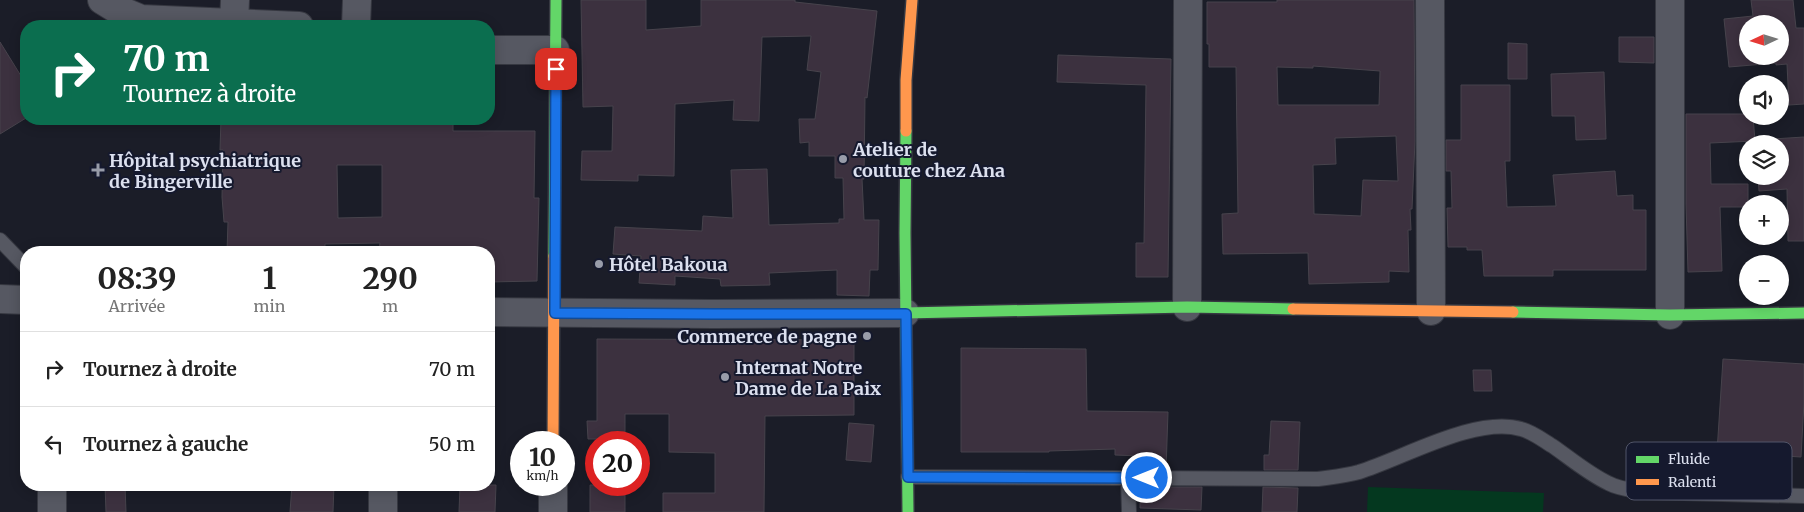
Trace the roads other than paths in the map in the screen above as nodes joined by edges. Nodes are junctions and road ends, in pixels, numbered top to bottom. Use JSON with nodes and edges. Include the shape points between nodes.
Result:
{"nodes":[{"id":1,"x":102,"y":0,"type":"edge"},
{"id":2,"x":356,"y":0,"type":"edge"},
{"id":3,"x":556,"y":0,"type":"edge"},
{"id":4,"x":912,"y":0,"type":"edge"},
{"id":5,"x":1188,"y":0,"type":"edge"},
{"id":6,"x":1430,"y":0,"type":"edge"},
{"id":7,"x":1670,"y":0,"type":"edge"},
{"id":8,"x":235,"y":11,"type":"edge"},
{"id":9,"x":273,"y":20,"type":"edge"},
{"id":10,"x":356,"y":20,"type":"edge"},
{"id":11,"x":495,"y":50,"type":"edge"},
{"id":12,"x":556,"y":50,"type":"junction"},
{"id":13,"x":0,"y":240,"type":"edge"},
{"id":14,"x":20,"y":261,"type":"edge"},
{"id":15,"x":0,"y":299,"type":"edge"},
{"id":16,"x":20,"y":300,"type":"edge"},
{"id":17,"x":1187,"y":307,"type":"junction"},
{"id":18,"x":1431,"y":311,"type":"junction"},
{"id":19,"x":495,"y":312,"type":"edge"},
{"id":20,"x":555,"y":313,"type":"junction"},
{"id":21,"x":1804,"y":313,"type":"edge"},
{"id":22,"x":906,"y":314,"type":"junction"},
{"id":23,"x":1670,"y":315,"type":"junction"},
{"id":24,"x":554,"y":431,"type":"edge"},
{"id":25,"x":908,"y":477,"type":"junction"},
{"id":26,"x":1128,"y":478,"type":"junction"},
{"id":27,"x":1626,"y":490,"type":"edge"},
{"id":28,"x":52,"y":491,"type":"edge"},
{"id":29,"x":382,"y":491,"type":"edge"},
{"id":30,"x":553,"y":496,"type":"edge"},
{"id":31,"x":52,"y":512,"type":"edge"},
{"id":32,"x":383,"y":512,"type":"edge"},
{"id":33,"x":553,"y":512,"type":"edge"},
{"id":34,"x":908,"y":512,"type":"edge"},
{"id":35,"x":1129,"y":512,"type":"edge"}],
"edges":[{"from":1,"to":8,"type":"street","via":[[141,19]]},
{"from":2,"to":10,"type":"street"},
{"from":3,"to":12,"type":"street"},
{"from":4,"to":22,"type":"street","via":[[906,80]]},
{"from":5,"to":17,"type":"street"},
{"from":6,"to":18,"type":"street"},
{"from":7,"to":23,"type":"street"},
{"from":8,"to":9,"type":"street"},
{"from":11,"to":12,"type":"street"},
{"from":12,"to":20,"type":"street"},
{"from":13,"to":14,"type":"lane"},
{"from":15,"to":16,"type":"street"},
{"from":17,"to":18,"type":"street"},
{"from":17,"to":22,"type":"street"},
{"from":18,"to":23,"type":"street"},
{"from":19,"to":20,"type":"street"},
{"from":20,"to":22,"type":"street"},
{"from":20,"to":24,"type":"street"},
{"from":21,"to":23,"type":"street"},
{"from":22,"to":25,"type":"street"},
{"from":25,"to":26,"type":"lane"},
{"from":25,"to":34,"type":"street"},
{"from":26,"to":27,"type":"lane","via":[[1338,477],[1465,432],[1502,426],[1538,436],[1608,484]]},
{"from":26,"to":35,"type":"lane"},
{"from":28,"to":31,"type":"street"},
{"from":29,"to":32,"type":"street"},
{"from":30,"to":33,"type":"street"}]}
